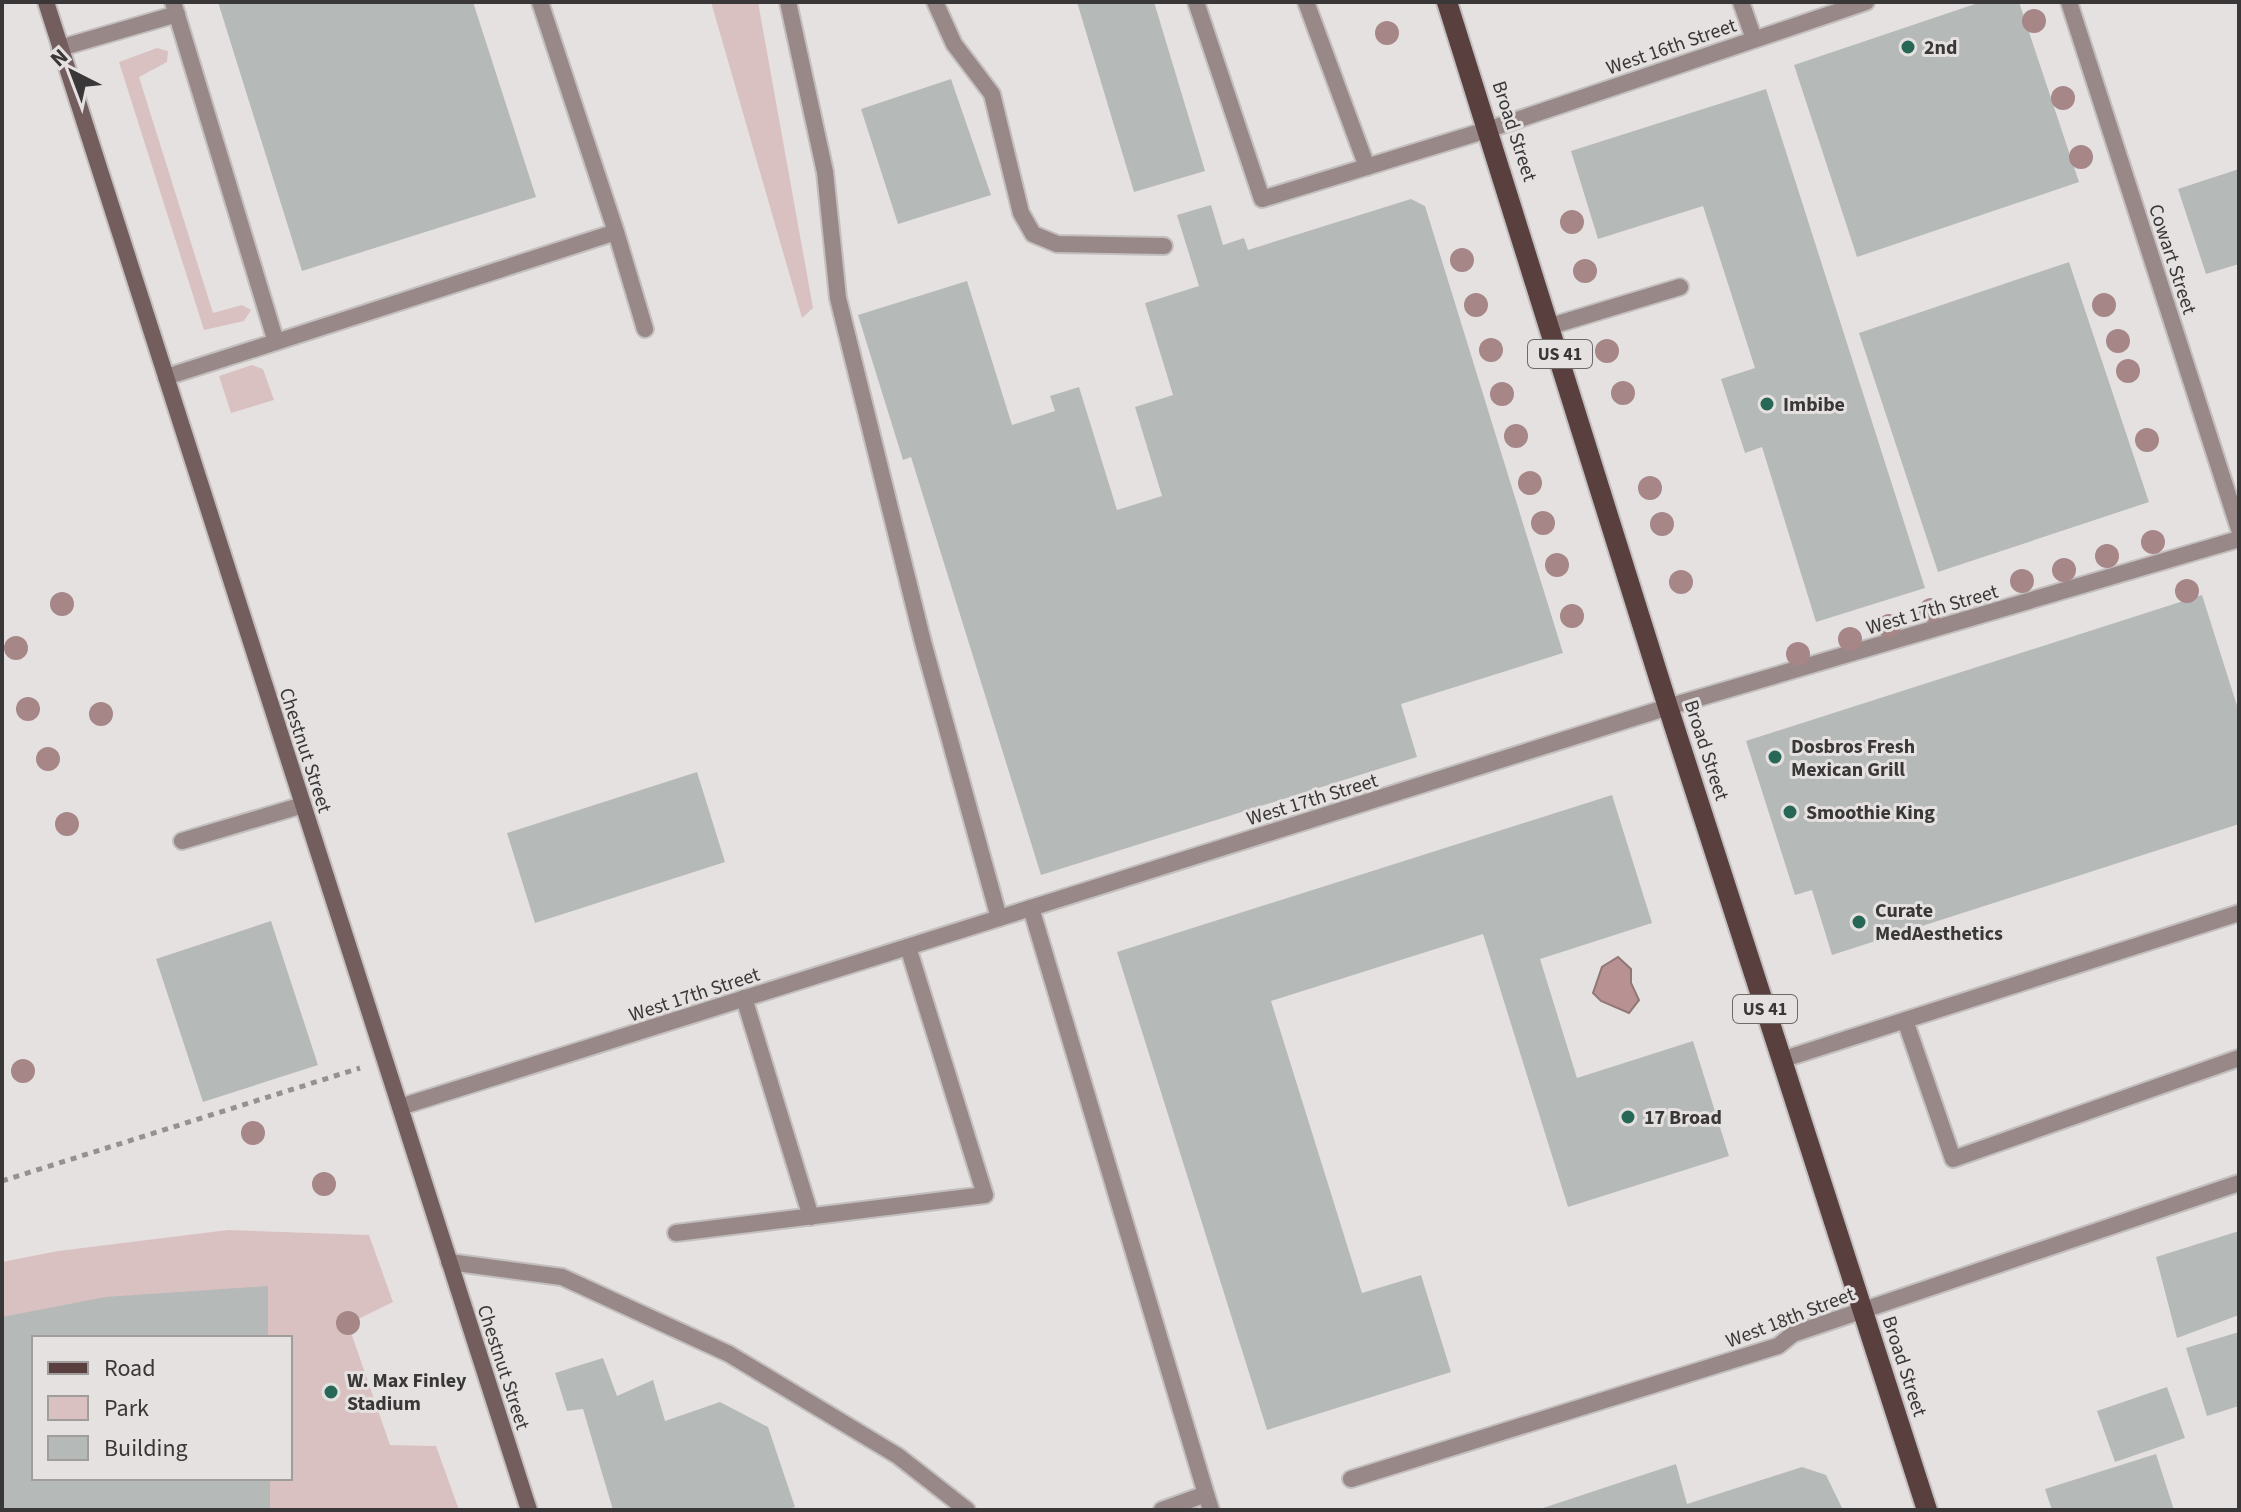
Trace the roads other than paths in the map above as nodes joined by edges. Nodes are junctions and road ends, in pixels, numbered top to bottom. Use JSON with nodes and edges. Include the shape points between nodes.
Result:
{"nodes":[{"id":1,"x":46,"y":2,"type":"edge"},
{"id":2,"x":540,"y":2,"type":"edge"},
{"id":3,"x":788,"y":2,"type":"edge"},
{"id":4,"x":935,"y":2,"type":"edge"},
{"id":5,"x":1196,"y":2,"type":"edge"},
{"id":6,"x":1306,"y":2,"type":"edge"},
{"id":7,"x":1447,"y":2,"type":"edge"},
{"id":8,"x":1741,"y":2,"type":"edge"},
{"id":9,"x":1866,"y":2,"type":"edge"},
{"id":10,"x":2069,"y":2,"type":"edge"},
{"id":11,"x":175,"y":8,"type":"edge"},
{"id":12,"x":1754,"y":39,"type":"junction"},
{"id":13,"x":60,"y":48,"type":"junction"},
{"id":14,"x":1490,"y":129,"type":"junction"},
{"id":15,"x":1367,"y":167,"type":"junction"},
{"id":16,"x":616,"y":232,"type":"junction"},
{"id":17,"x":1164,"y":246,"type":"dead end"},
{"id":18,"x":1680,"y":287,"type":"dead end"},
{"id":19,"x":1551,"y":326,"type":"junction"},
{"id":20,"x":645,"y":329,"type":"dead end"},
{"id":21,"x":276,"y":342,"type":"junction"},
{"id":22,"x":166,"y":377,"type":"junction"},
{"id":23,"x":2239,"y":529,"type":"edge"},
{"id":24,"x":2239,"y":539,"type":"edge"},
{"id":25,"x":1668,"y":707,"type":"junction"},
{"id":26,"x":303,"y":805,"type":"junction"},
{"id":27,"x":182,"y":841,"type":"dead end"},
{"id":28,"x":1031,"y":908,"type":"junction"},
{"id":29,"x":2239,"y":913,"type":"edge"},
{"id":30,"x":999,"y":918,"type":"junction"},
{"id":31,"x":908,"y":947,"type":"junction"},
{"id":32,"x":744,"y":998,"type":"junction"},
{"id":33,"x":1905,"y":1020,"type":"junction"},
{"id":34,"x":2239,"y":1058,"type":"edge"},
{"id":35,"x":1781,"y":1060,"type":"junction"},
{"id":36,"x":400,"y":1107,"type":"junction"},
{"id":37,"x":2239,"y":1183,"type":"edge"},
{"id":38,"x":811,"y":1217,"type":"junction"},
{"id":39,"x":676,"y":1233,"type":"dead end"},
{"id":40,"x":449,"y":1262,"type":"junction"},
{"id":41,"x":1862,"y":1311,"type":"junction"},
{"id":42,"x":1351,"y":1479,"type":"dead end"},
{"id":43,"x":1208,"y":1502,"type":"edge"},
{"id":44,"x":529,"y":1510,"type":"edge"},
{"id":45,"x":967,"y":1510,"type":"edge"},
{"id":46,"x":1162,"y":1510,"type":"edge"},
{"id":47,"x":1927,"y":1510,"type":"edge"}],
"edges":[{"from":1,"to":13,"type":"street","name":"Chestnut Street"},
{"from":2,"to":16,"type":"street"},
{"from":3,"to":30,"type":"street","via":[[825,172],[838,298],[923,642]]},
{"from":4,"to":17,"type":"street","via":[[954,44],[992,94],[1021,213],[1033,234],[1057,244]]},
{"from":5,"to":15,"type":"street","name":"West 16th Street","via":[[1262,199]]},
{"from":6,"to":15,"type":"street"},
{"from":7,"to":14,"type":"main road","name":"Broad Street","number":"US 41"},
{"from":8,"to":12,"type":"street"},
{"from":9,"to":12,"type":"street","name":"West 16th Street"},
{"from":10,"to":23,"type":"street","name":"Cowart Street"},
{"from":11,"to":13,"type":"street"},
{"from":11,"to":21,"type":"street"},
{"from":12,"to":14,"type":"street","name":"West 16th Street"},
{"from":13,"to":22,"type":"street","name":"Chestnut Street"},
{"from":14,"to":15,"type":"street","name":"West 16th Street"},
{"from":14,"to":19,"type":"main road","name":"Broad Street","number":"US 41"},
{"from":16,"to":20,"type":"street"},
{"from":16,"to":21,"type":"street"},
{"from":18,"to":19,"type":"street"},
{"from":19,"to":25,"type":"main road","name":"Broad Street","number":"US 41"},
{"from":21,"to":22,"type":"street"},
{"from":22,"to":26,"type":"street","name":"Chestnut Street"},
{"from":24,"to":25,"type":"street","name":"West 17th Street"},
{"from":25,"to":28,"type":"street","name":"West 17th Street"},
{"from":25,"to":35,"type":"main road","name":"Broad Street","number":"US 41"},
{"from":26,"to":27,"type":"street"},
{"from":26,"to":36,"type":"street","name":"Chestnut Street"},
{"from":28,"to":30,"type":"street","name":"West 17th Street"},
{"from":28,"to":43,"type":"street"},
{"from":29,"to":33,"type":"street"},
{"from":30,"to":31,"type":"street","name":"West 17th Street"},
{"from":31,"to":32,"type":"street","name":"West 17th Street"},
{"from":31,"to":38,"type":"street","via":[[985,1195]]},
{"from":32,"to":36,"type":"street","name":"West 17th Street"},
{"from":32,"to":38,"type":"street"},
{"from":33,"to":34,"type":"street","via":[[1953,1159]]},
{"from":33,"to":35,"type":"street"},
{"from":35,"to":41,"type":"main road","name":"Broad Street","number":"US 41"},
{"from":36,"to":40,"type":"street","name":"Chestnut Street"},
{"from":37,"to":41,"type":"street","name":"West 18th Street"},
{"from":38,"to":39,"type":"street"},
{"from":40,"to":44,"type":"street","name":"Chestnut Street"},
{"from":40,"to":45,"type":"street","via":[[562,1277],[729,1354],[898,1456]]},
{"from":41,"to":42,"type":"street","name":"West 18th Street","via":[[1793,1334],[1778,1346]]},
{"from":41,"to":47,"type":"main road","name":"Broad Street","number":"US 41"},
{"from":43,"to":46,"type":"street"}]}
